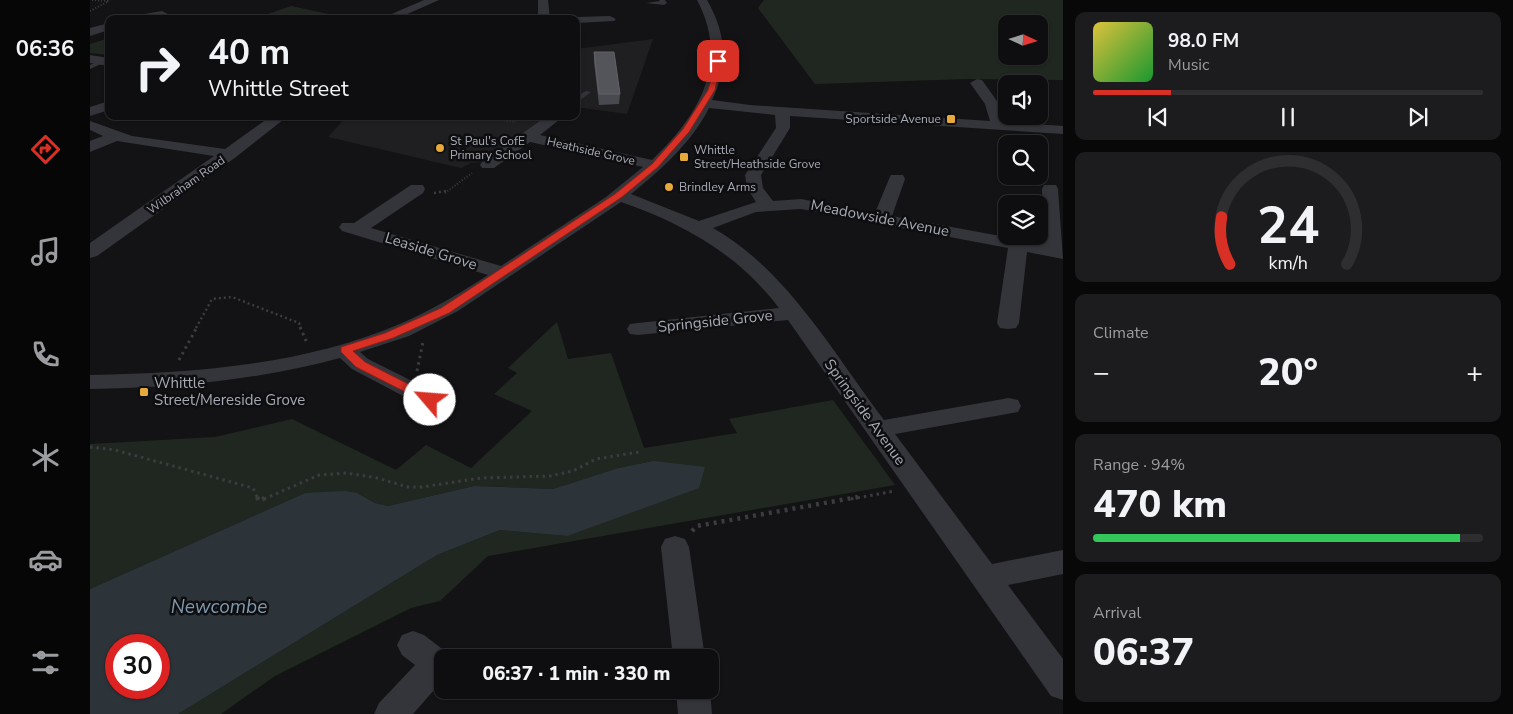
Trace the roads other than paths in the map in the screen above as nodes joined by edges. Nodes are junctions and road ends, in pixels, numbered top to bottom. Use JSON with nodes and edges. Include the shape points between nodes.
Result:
{"nodes":[{"id":1,"x":434,"y":0,"type":"edge"},
{"id":2,"x":543,"y":0,"type":"edge"},
{"id":3,"x":662,"y":0,"type":"edge"},
{"id":4,"x":704,"y":2,"type":"edge"},
{"id":5,"x":649,"y":4,"type":"dead end"},
{"id":6,"x":162,"y":14,"type":"dead end"},
{"id":7,"x":156,"y":15,"type":"edge"},
{"id":8,"x":395,"y":15,"type":"edge"},
{"id":9,"x":544,"y":15,"type":"edge"},
{"id":10,"x":602,"y":18,"type":"dead end"},
{"id":11,"x":580,"y":20,"type":"edge"},
{"id":12,"x":105,"y":27,"type":"edge"},
{"id":13,"x":90,"y":32,"type":"edge"},
{"id":14,"x":101,"y":61,"type":"edge"},
{"id":15,"x":90,"y":67,"type":"edge"},
{"id":16,"x":977,"y":83,"type":"dead end"},
{"id":17,"x":588,"y":92,"type":"dead end"},
{"id":18,"x":580,"y":99,"type":"edge"},
{"id":19,"x":704,"y":103,"type":"junction"},
{"id":20,"x":105,"y":106,"type":"edge"},
{"id":21,"x":782,"y":111,"type":"junction"},
{"id":22,"x":90,"y":112,"type":"edge"},
{"id":23,"x":276,"y":120,"type":"edge"},
{"id":24,"x":552,"y":120,"type":"edge"},
{"id":25,"x":90,"y":125,"type":"edge"},
{"id":26,"x":1000,"y":126,"type":"junction"},
{"id":27,"x":1063,"y":130,"type":"edge"},
{"id":28,"x":116,"y":136,"type":"junction"},
{"id":29,"x":528,"y":136,"type":"junction"},
{"id":30,"x":90,"y":147,"type":"edge"},
{"id":31,"x":230,"y":154,"type":"junction"},
{"id":32,"x":488,"y":165,"type":"road end"},
{"id":33,"x":655,"y":165,"type":"junction"},
{"id":34,"x":897,"y":179,"type":"dead end"},
{"id":35,"x":1050,"y":188,"type":"dead end"},
{"id":36,"x":419,"y":190,"type":"road end"},
{"id":37,"x":618,"y":195,"type":"junction"},
{"id":38,"x":767,"y":205,"type":"junction"},
{"id":39,"x":882,"y":218,"type":"junction"},
{"id":40,"x":700,"y":227,"type":"junction"},
{"id":41,"x":998,"y":240,"type":"edge"},
{"id":42,"x":1018,"y":245,"type":"edge"},
{"id":43,"x":1023,"y":245,"type":"edge"},
{"id":44,"x":90,"y":252,"type":"edge"},
{"id":45,"x":1058,"y":252,"type":"edge"},
{"id":46,"x":503,"y":273,"type":"junction"},
{"id":47,"x":792,"y":313,"type":"junction"},
{"id":48,"x":1008,"y":323,"type":"dead end"},
{"id":49,"x":638,"y":328,"type":"dead end"},
{"id":50,"x":345,"y":350,"type":"junction"},
{"id":51,"x":90,"y":382,"type":"edge"},
{"id":52,"x":425,"y":398,"type":"road end"},
{"id":53,"x":994,"y":404,"type":"dead end"},
{"id":54,"x":878,"y":429,"type":"junction"},
{"id":55,"x":675,"y":547,"type":"road end"},
{"id":56,"x":1063,"y":562,"type":"edge"},
{"id":57,"x":985,"y":577,"type":"junction"},
{"id":58,"x":688,"y":649,"type":"edge"},
{"id":59,"x":431,"y":658,"type":"edge"},
{"id":60,"x":1063,"y":685,"type":"edge"},
{"id":61,"x":694,"y":699,"type":"edge"},
{"id":62,"x":391,"y":714,"type":"edge"},
{"id":63,"x":696,"y":714,"type":"edge"}],
"edges":[{"from":1,"to":8,"type":"street"},
{"from":2,"to":9,"type":"street"},
{"from":3,"to":5,"type":"lane","via":[[664,3]]},
{"from":4,"to":19,"type":"street","via":[[718,44],[716,75]]},
{"from":6,"to":7,"type":"street"},
{"from":10,"to":11,"type":"street"},
{"from":12,"to":13,"type":"street"},
{"from":14,"to":15,"type":"lane"},
{"from":16,"to":26,"type":"street","via":[[992,104]]},
{"from":17,"to":18,"type":"lane"},
{"from":19,"to":21,"type":"street"},
{"from":19,"to":33,"type":"street","via":[[686,130]]},
{"from":20,"to":22,"type":"street"},
{"from":21,"to":26,"type":"street"},
{"from":21,"to":38,"type":"street","via":[[783,128],[753,175],[755,188]]},
{"from":23,"to":31,"type":"street","name":"Wilbraham Road"},
{"from":24,"to":29,"type":"street","name":"Heathside Grove"},
{"from":25,"to":28,"type":"street"},
{"from":26,"to":27,"type":"street"},
{"from":28,"to":30,"type":"street"},
{"from":28,"to":31,"type":"street"},
{"from":29,"to":32,"type":"street","name":"Heathside Grove"},
{"from":29,"to":33,"type":"street","name":"Heathside Grove"},
{"from":31,"to":44,"type":"street","name":"Wilbraham Road"},
{"from":33,"to":37,"type":"street"},
{"from":34,"to":39,"type":"street"},
{"from":35,"to":45,"type":"street"},
{"from":36,"to":46,"type":"street","name":"Leaside Grove","via":[[353,228]]},
{"from":37,"to":40,"type":"street","name":"Springside Avenue"},
{"from":37,"to":46,"type":"street"},
{"from":38,"to":39,"type":"street","name":"Meadowside Avenue","via":[[819,206]]},
{"from":38,"to":40,"type":"street","name":"Meadowside Avenue"},
{"from":39,"to":41,"type":"street","name":"Meadowside Avenue"},
{"from":40,"to":47,"type":"street","name":"Springside Avenue","via":[[756,269]]},
{"from":42,"to":48,"type":"street"},
{"from":43,"to":45,"type":"street","name":"Meadowside Avenue"},
{"from":46,"to":50,"type":"street","via":[[453,306],[416,325]]},
{"from":47,"to":49,"type":"street","name":"Springside Grove"},
{"from":47,"to":54,"type":"street","name":"Springside Avenue"},
{"from":50,"to":51,"type":"street","via":[[270,368]]},
{"from":50,"to":52,"type":"street","via":[[360,364]]},
{"from":53,"to":54,"type":"street"},
{"from":54,"to":57,"type":"street","name":"Springside Avenue"},
{"from":55,"to":58,"type":"street"},
{"from":56,"to":57,"type":"street"},
{"from":57,"to":60,"type":"street","name":"Springside Avenue"},
{"from":59,"to":62,"type":"street"},
{"from":61,"to":63,"type":"street"}]}
